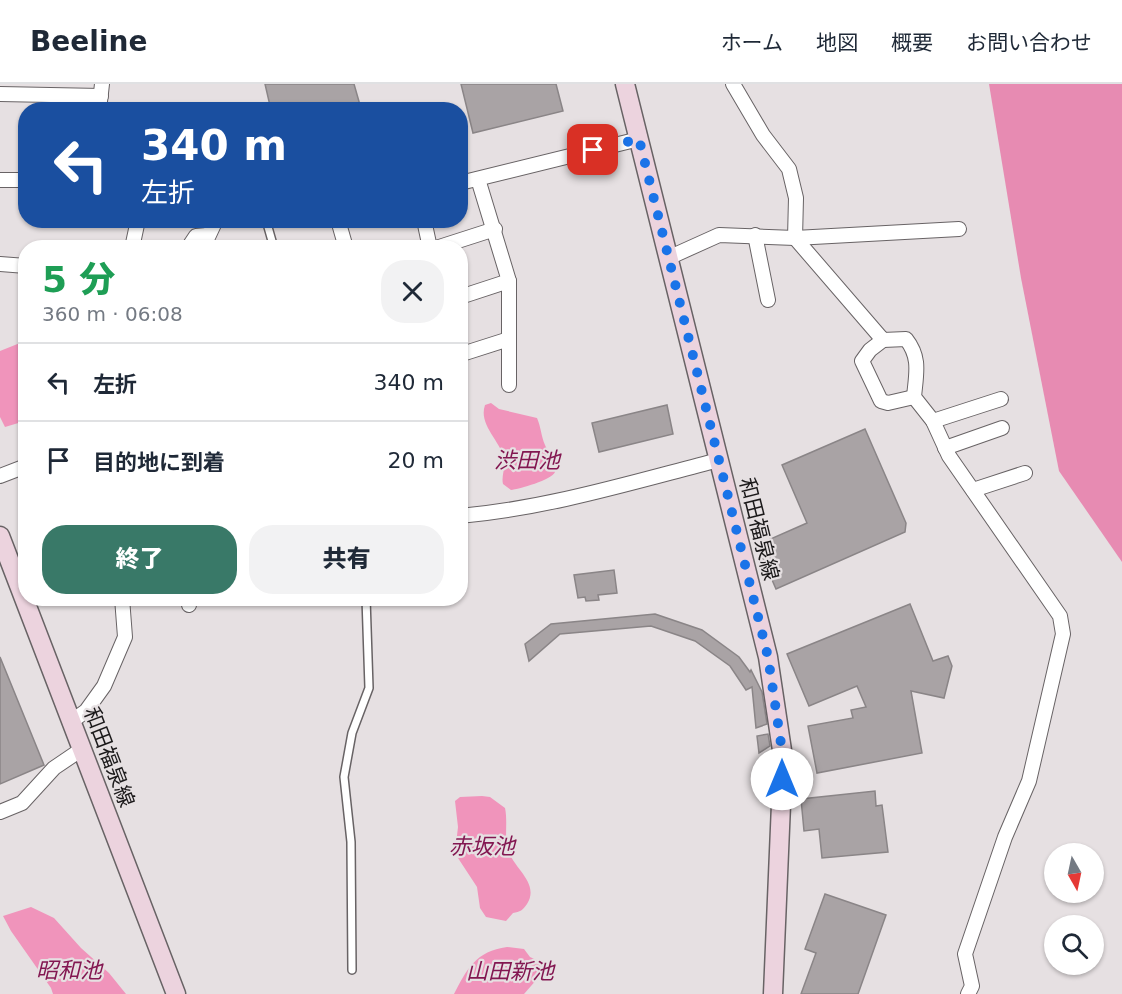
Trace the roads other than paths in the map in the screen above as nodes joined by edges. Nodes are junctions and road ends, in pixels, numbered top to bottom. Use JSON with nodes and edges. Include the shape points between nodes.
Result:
{"nodes":[{"id":1,"x":624,"y":84,"type":"edge"},
{"id":2,"x":733,"y":84,"type":"edge"},
{"id":3,"x":0,"y":94,"type":"edge"},
{"id":4,"x":101,"y":97,"type":"edge"},
{"id":5,"x":639,"y":139,"type":"junction"},
{"id":6,"x":478,"y":179,"type":"junction"},
{"id":7,"x":0,"y":180,"type":"edge"},
{"id":8,"x":18,"y":180,"type":"edge"},
{"id":9,"x":468,"y":181,"type":"edge"},
{"id":10,"x":495,"y":229,"type":"junction"},
{"id":11,"x":959,"y":229,"type":"dead end"},
{"id":12,"x":755,"y":235,"type":"junction"},
{"id":13,"x":795,"y":238,"type":"junction"},
{"id":14,"x":461,"y":240,"type":"edge"},
{"id":15,"x":668,"y":258,"type":"junction"},
{"id":16,"x":0,"y":264,"type":"edge"},
{"id":17,"x":18,"y":265,"type":"edge"},
{"id":18,"x":509,"y":281,"type":"junction"},
{"id":19,"x":468,"y":294,"type":"edge"},
{"id":20,"x":768,"y":300,"type":"dead end"},
{"id":21,"x":509,"y":339,"type":"junction"},
{"id":22,"x":883,"y":339,"type":"junction"},
{"id":23,"x":468,"y":352,"type":"edge"},
{"id":24,"x":509,"y":385,"type":"dead end"},
{"id":25,"x":914,"y":397,"type":"junction"},
{"id":26,"x":1001,"y":399,"type":"dead end"},
{"id":27,"x":933,"y":421,"type":"junction"},
{"id":28,"x":1002,"y":428,"type":"dead end"},
{"id":29,"x":945,"y":448,"type":"junction"},
{"id":30,"x":719,"y":460,"type":"junction"},
{"id":31,"x":18,"y":469,"type":"edge"},
{"id":32,"x":1025,"y":473,"type":"dead end"},
{"id":33,"x":0,"y":476,"type":"edge"},
{"id":34,"x":973,"y":490,"type":"junction"},
{"id":35,"x":468,"y":515,"type":"edge"},
{"id":36,"x":0,"y":536,"type":"edge"},
{"id":37,"x":18,"y":582,"type":"edge"},
{"id":38,"x":27,"y":606,"type":"edge"},
{"id":39,"x":123,"y":606,"type":"edge"},
{"id":40,"x":366,"y":606,"type":"edge"},
{"id":41,"x":72,"y":721,"type":"junction"},
{"id":42,"x":82,"y":749,"type":"junction"},
{"id":43,"x":0,"y":812,"type":"edge"},
{"id":44,"x":352,"y":970,"type":"dead end"},
{"id":45,"x":176,"y":994,"type":"edge"},
{"id":46,"x":773,"y":994,"type":"edge"},
{"id":47,"x":968,"y":994,"type":"edge"}],
"edges":[{"from":1,"to":5,"type":"main road","name":"和田福泉線"},
{"from":2,"to":13,"type":"street","via":[[789,170],[796,198]]},
{"from":3,"to":4,"type":"street"},
{"from":5,"to":6,"type":"street"},
{"from":5,"to":15,"type":"main road","name":"和田福泉線"},
{"from":6,"to":9,"type":"street"},
{"from":6,"to":10,"type":"street"},
{"from":7,"to":8,"type":"street"},
{"from":10,"to":14,"type":"street"},
{"from":10,"to":18,"type":"street"},
{"from":11,"to":13,"type":"street"},
{"from":12,"to":13,"type":"street"},
{"from":12,"to":15,"type":"street","via":[[719,235]]},
{"from":12,"to":20,"type":"street"},
{"from":13,"to":22,"type":"street"},
{"from":15,"to":30,"type":"main road","name":"和田福泉線"},
{"from":16,"to":17,"type":"street"},
{"from":18,"to":19,"type":"street"},
{"from":18,"to":21,"type":"street"},
{"from":21,"to":23,"type":"street"},
{"from":21,"to":24,"type":"street"},
{"from":22,"to":25,"type":"street","via":[[906,339],[914,350]]},
{"from":22,"to":25,"type":"street","via":[[861,361],[881,401]]},
{"from":25,"to":27,"type":"street"},
{"from":26,"to":27,"type":"street"},
{"from":27,"to":29,"type":"street"},
{"from":28,"to":29,"type":"street"},
{"from":29,"to":34,"type":"street"},
{"from":30,"to":35,"type":"street","via":[[567,500]]},
{"from":30,"to":46,"type":"main road","name":"和田福泉線","via":[[768,657],[783,757]]},
{"from":31,"to":33,"type":"street"},
{"from":32,"to":34,"type":"street"},
{"from":34,"to":47,"type":"street","via":[[1060,616],[1063,634],[1029,780],[965,954],[972,986]]},
{"from":36,"to":37,"type":"main road","name":"和田福泉線"},
{"from":38,"to":41,"type":"main road","name":"和田福泉線"},
{"from":39,"to":41,"type":"street","via":[[125,637],[104,686],[86,711]]},
{"from":40,"to":44,"type":"lane","via":[[369,688],[352,733],[344,777],[351,842]]},
{"from":41,"to":42,"type":"main road","name":"和田福泉線"},
{"from":42,"to":43,"type":"street","via":[[54,768],[22,803]]},
{"from":42,"to":45,"type":"main road","name":"和田福泉線"}]}
